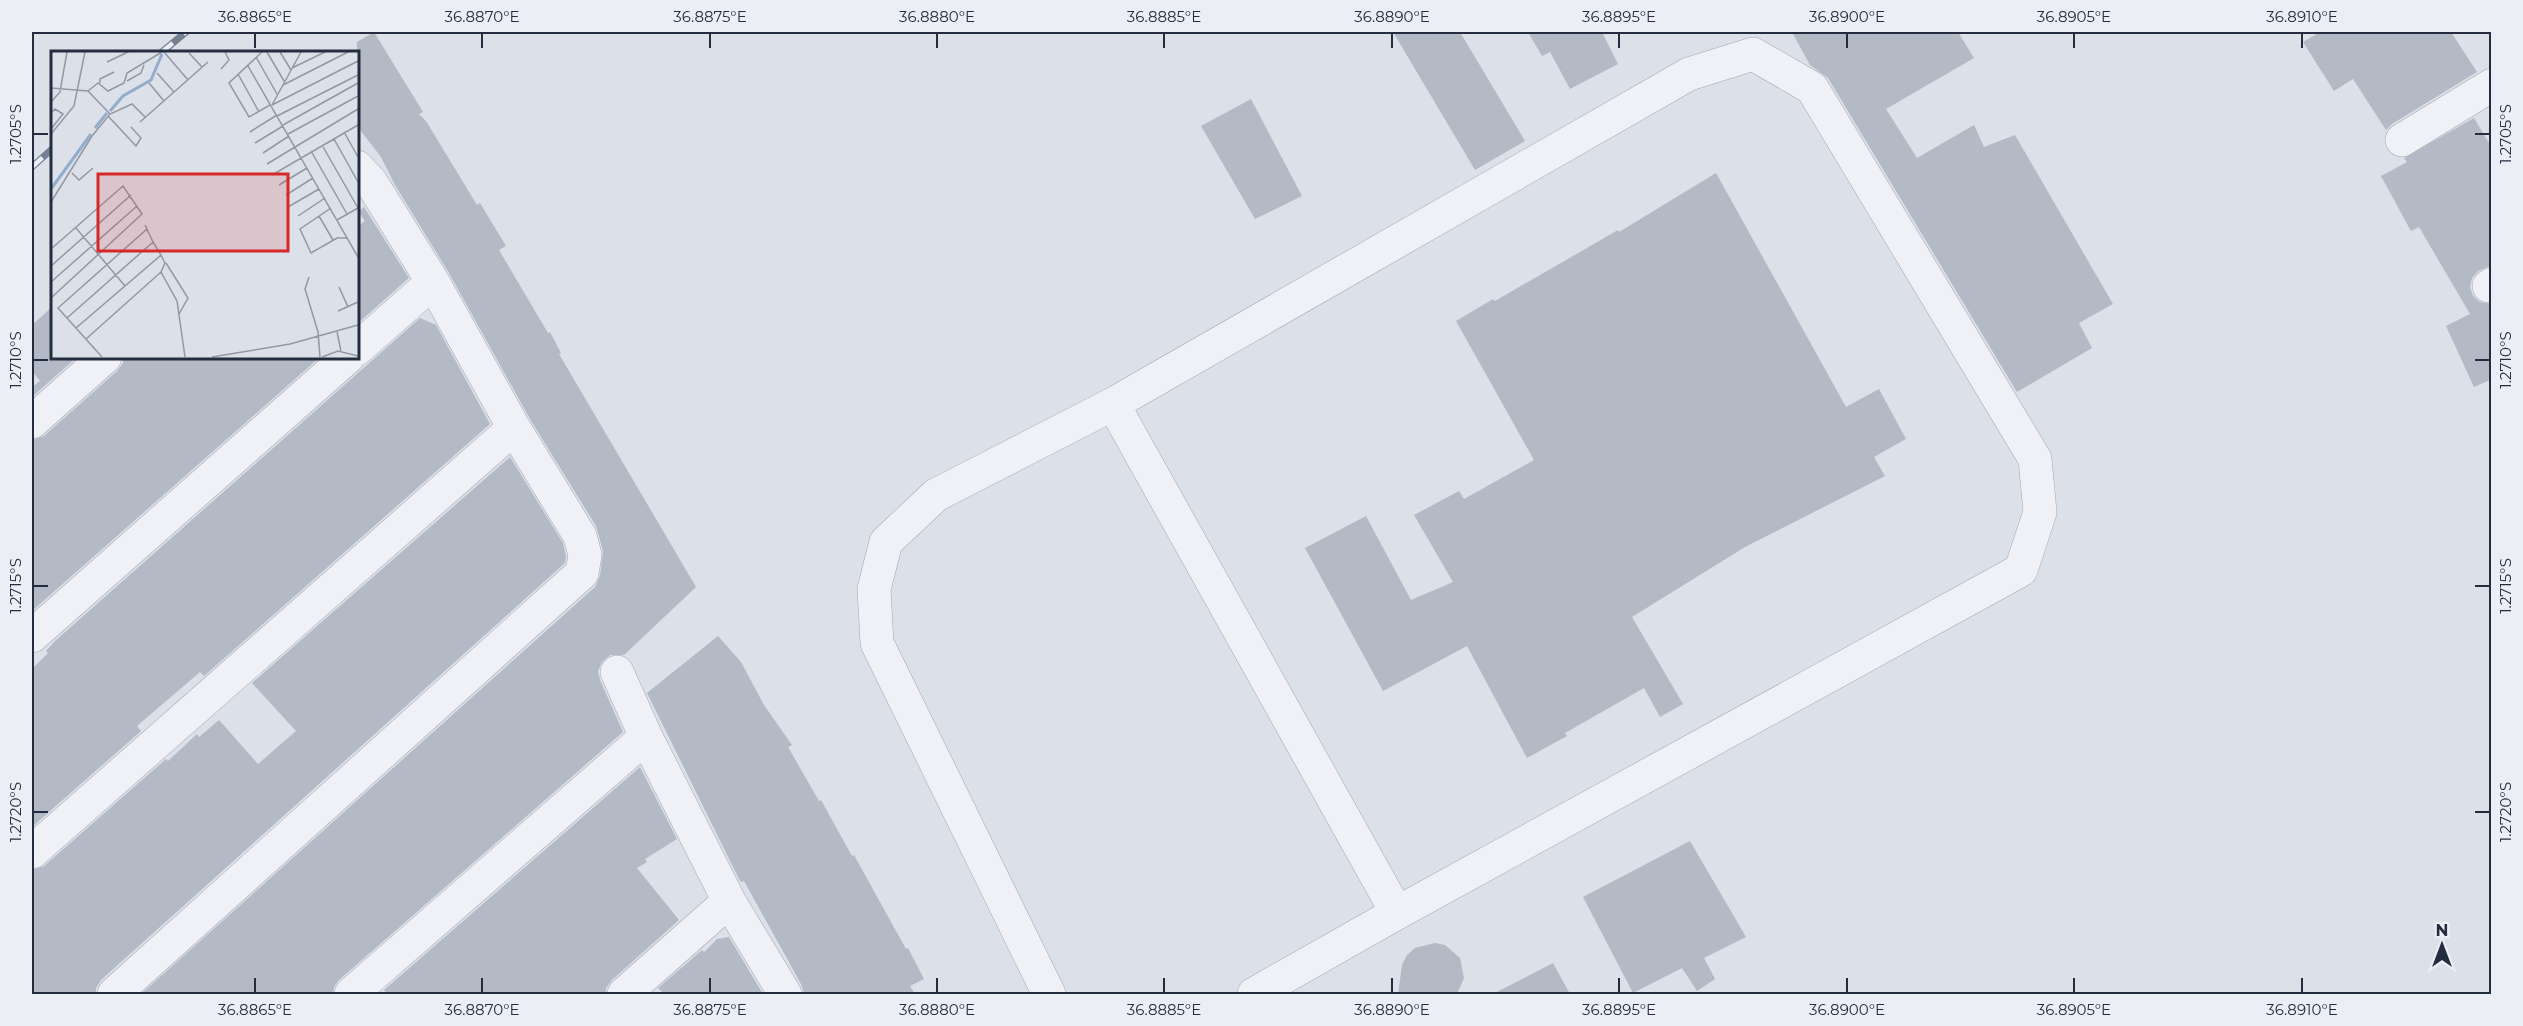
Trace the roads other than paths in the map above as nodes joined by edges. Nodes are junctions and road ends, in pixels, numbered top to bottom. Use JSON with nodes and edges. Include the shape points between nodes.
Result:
{"nodes":[{"id":1,"x":2492,"y":85,"type":"edge"},
{"id":2,"x":2402,"y":140,"type":"dead end"},
{"id":3,"x":358,"y":168,"type":"edge"},
{"id":4,"x":433,"y":282,"type":"junction"},
{"id":5,"x":358,"y":348,"type":"edge"},
{"id":6,"x":104,"y":358,"type":"edge"},
{"id":7,"x":347,"y":358,"type":"edge"},
{"id":8,"x":1113,"y":404,"type":"junction"},
{"id":9,"x":32,"y":422,"type":"edge"},
{"id":10,"x":514,"y":428,"type":"junction"},
{"id":11,"x":32,"y":636,"type":"edge"},
{"id":12,"x":617,"y":672,"type":"dead end"},
{"id":13,"x":646,"y":737,"type":"junction"},
{"id":14,"x":32,"y":852,"type":"edge"},
{"id":15,"x":729,"y":901,"type":"junction"},
{"id":16,"x":1397,"y":913,"type":"junction"},
{"id":17,"x":114,"y":994,"type":"edge"},
{"id":18,"x":351,"y":994,"type":"edge"},
{"id":19,"x":624,"y":994,"type":"edge"},
{"id":20,"x":785,"y":994,"type":"edge"},
{"id":21,"x":1049,"y":994,"type":"edge"},
{"id":22,"x":1254,"y":994,"type":"edge"}],
"edges":[{"from":1,"to":2,"type":"street"},
{"from":3,"to":4,"type":"street","via":[[371,182]]},
{"from":4,"to":5,"type":"street"},
{"from":4,"to":10,"type":"street"},
{"from":6,"to":9,"type":"street"},
{"from":7,"to":11,"type":"street"},
{"from":8,"to":16,"type":"street"},
{"from":8,"to":16,"type":"street","via":[[1689,74],[1753,54],[1812,88],[2035,459],[2040,512],[2020,570]]},
{"from":8,"to":21,"type":"street","via":[[936,495],[886,542],[874,589],[878,643]]},
{"from":10,"to":14,"type":"street"},
{"from":10,"to":17,"type":"street","via":[[580,536],[585,555],[582,573]]},
{"from":12,"to":13,"type":"street"},
{"from":13,"to":15,"type":"street"},
{"from":13,"to":18,"type":"street"},
{"from":15,"to":19,"type":"street"},
{"from":15,"to":20,"type":"street"},
{"from":16,"to":22,"type":"street"}]}
